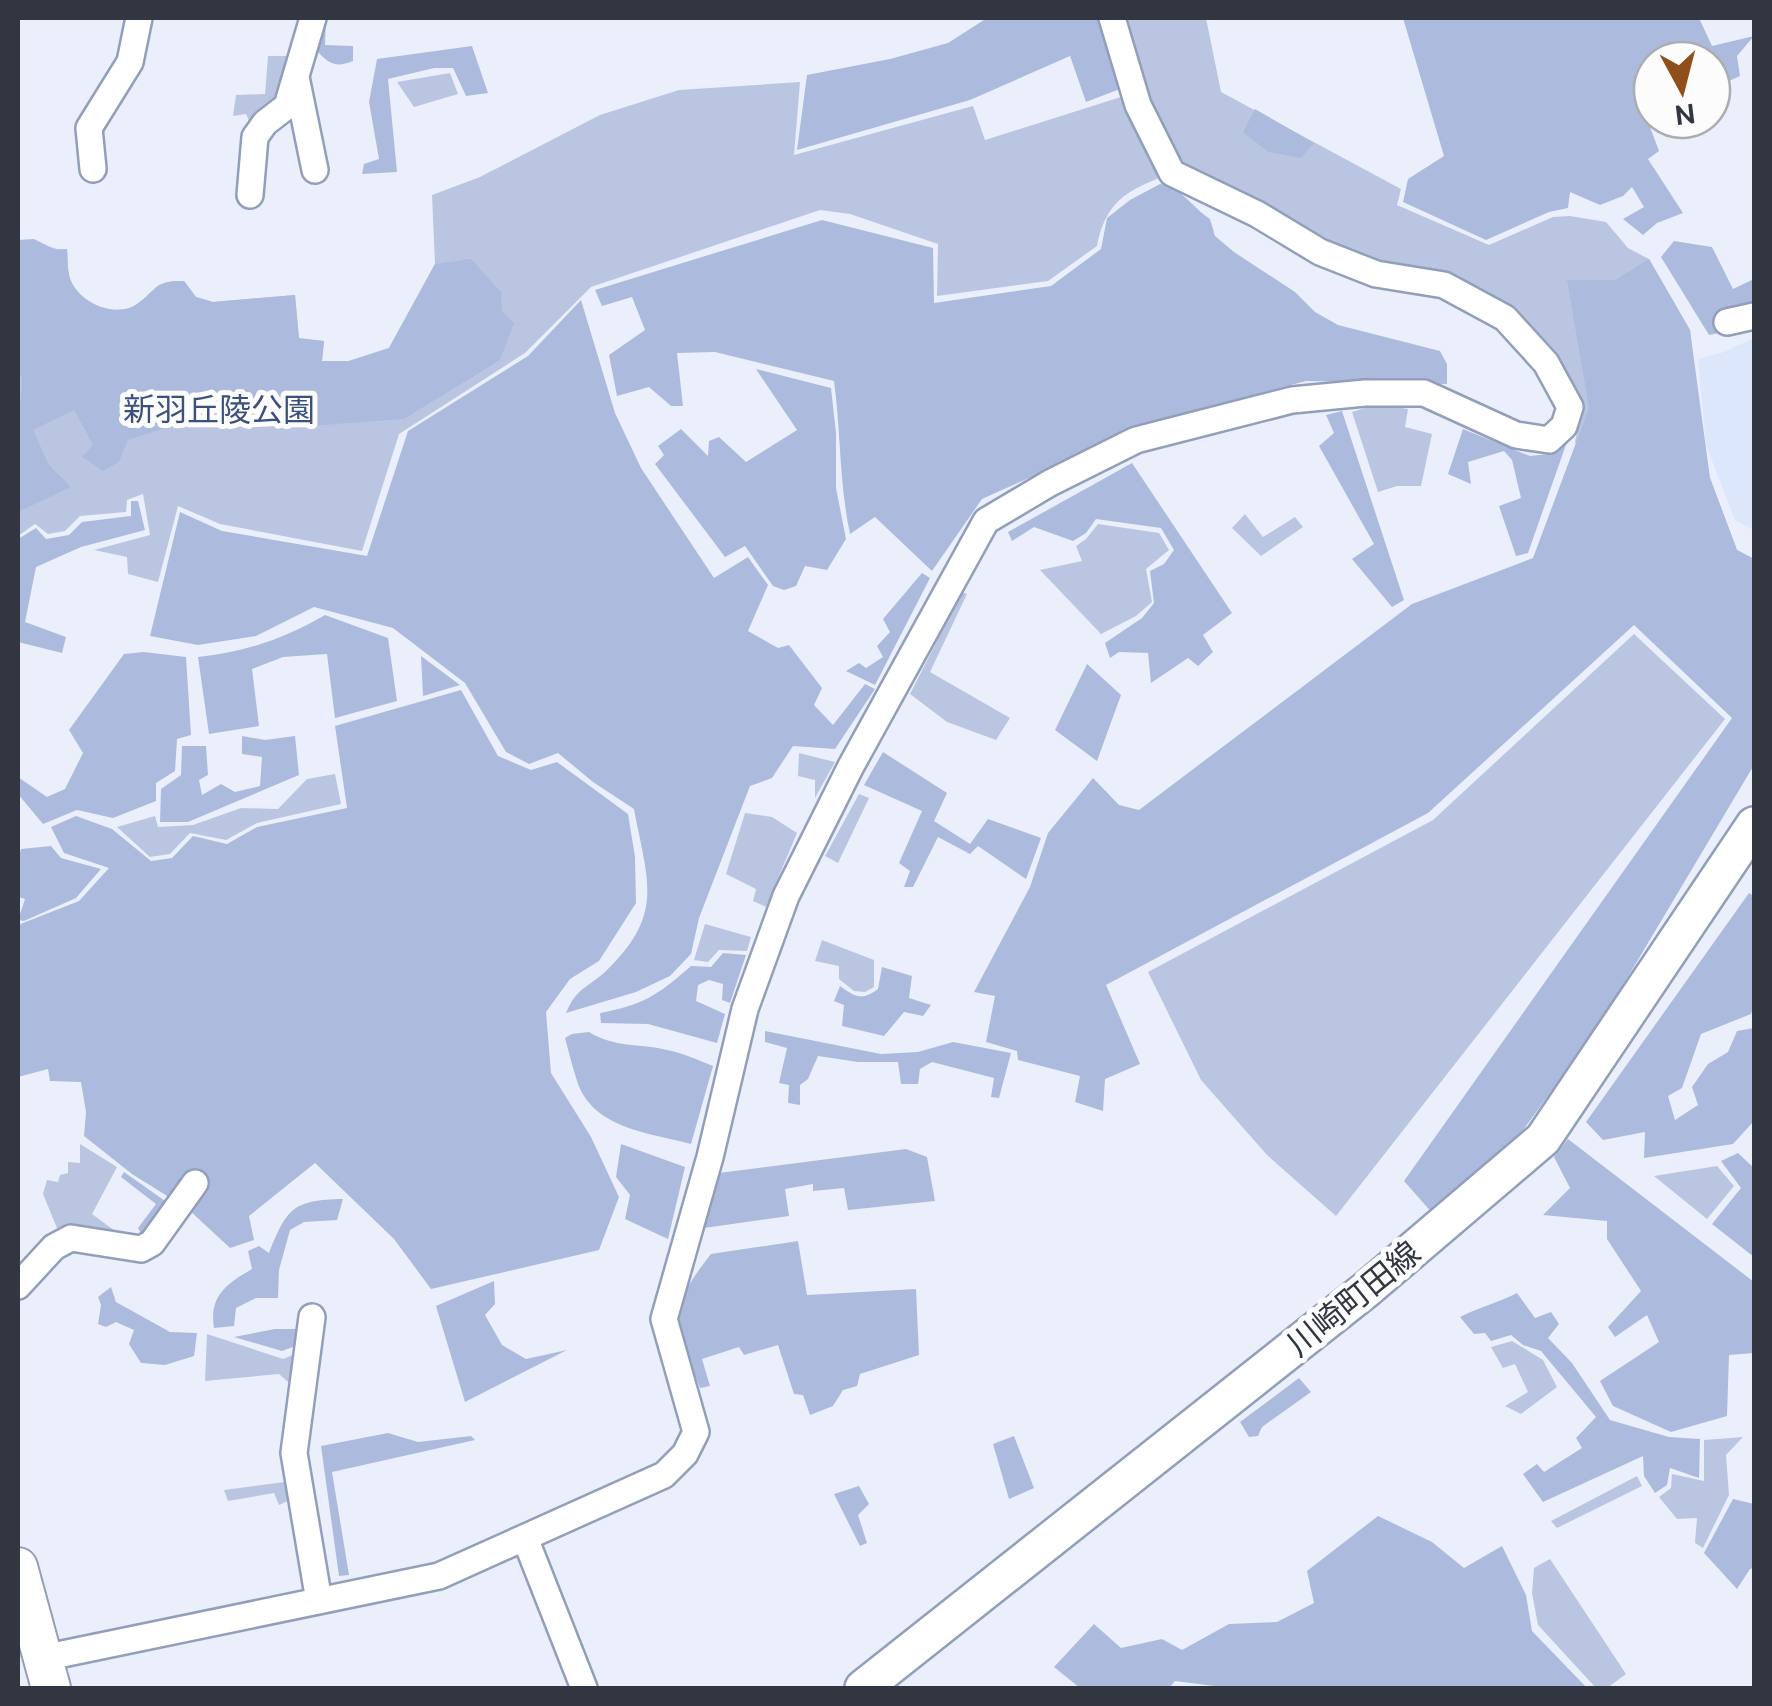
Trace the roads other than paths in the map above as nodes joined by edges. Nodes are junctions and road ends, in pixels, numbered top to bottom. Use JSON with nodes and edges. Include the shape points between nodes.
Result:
{"nodes":[{"id":1,"x":139,"y":18,"type":"edge"},
{"id":2,"x":313,"y":18,"type":"edge"},
{"id":3,"x":1112,"y":18,"type":"edge"},
{"id":4,"x":296,"y":77,"type":"junction"},
{"id":5,"x":93,"y":169,"type":"dead end"},
{"id":6,"x":315,"y":170,"type":"dead end"},
{"id":7,"x":250,"y":195,"type":"dead end"},
{"id":8,"x":1754,"y":316,"type":"edge"},
{"id":9,"x":1727,"y":322,"type":"dead end"},
{"id":10,"x":1754,"y":825,"type":"edge"},
{"id":11,"x":195,"y":1183,"type":"dead end"},
{"id":12,"x":18,"y":1286,"type":"edge"},
{"id":13,"x":312,"y":1317,"type":"dead end"},
{"id":14,"x":525,"y":1538,"type":"junction"},
{"id":15,"x":18,"y":1567,"type":"edge"},
{"id":16,"x":319,"y":1601,"type":"junction"},
{"id":17,"x":47,"y":1673,"type":"edge"},
{"id":18,"x":584,"y":1688,"type":"edge"},
{"id":19,"x":863,"y":1688,"type":"edge"}],
"edges":[{"from":1,"to":5,"type":"street","via":[[130,62],[88,128]]},
{"from":2,"to":4,"type":"street"},
{"from":3,"to":14,"type":"street","via":[[1138,105],[1172,173],[1320,252],[1376,274],[1444,285],[1505,318],[1546,362],[1570,407],[1564,426],[1549,440],[1516,435],[1424,393],[1292,400],[1136,440],[986,521],[794,880],[746,1009],[664,1319],[696,1432],[664,1475]]},
{"from":4,"to":6,"type":"street"},
{"from":4,"to":7,"type":"street","via":[[287,106],[255,137]]},
{"from":8,"to":9,"type":"street"},
{"from":10,"to":19,"type":"main road","name":"川崎町田線","via":[[1543,1138],[1367,1289]]},
{"from":11,"to":12,"type":"street","via":[[142,1249],[71,1238]]},
{"from":13,"to":16,"type":"street","via":[[294,1453]]},
{"from":14,"to":16,"type":"street","via":[[439,1576]]},
{"from":14,"to":18,"type":"street"},
{"from":15,"to":17,"type":"main road"},
{"from":16,"to":17,"type":"street"}]}
